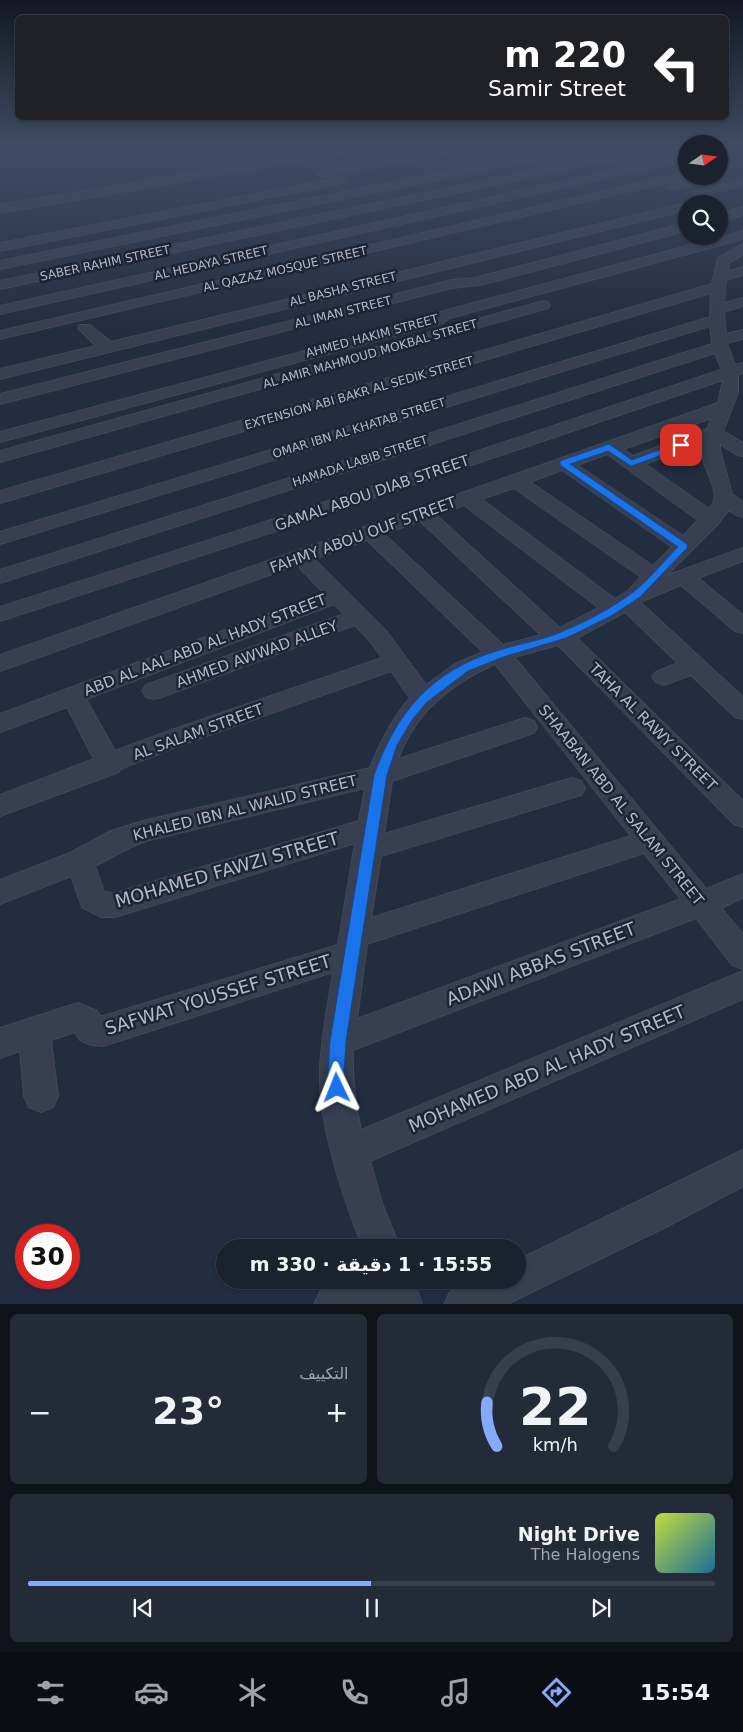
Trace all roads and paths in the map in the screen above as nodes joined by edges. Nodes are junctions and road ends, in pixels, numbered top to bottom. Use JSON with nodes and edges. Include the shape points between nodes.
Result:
{"nodes":[{"id":1,"x":135,"y":210,"type":"edge"},
{"id":2,"x":181,"y":210,"type":"edge"},
{"id":3,"x":272,"y":210,"type":"edge"},
{"id":4,"x":359,"y":210,"type":"edge"},
{"id":5,"x":449,"y":210,"type":"edge"},
{"id":6,"x":560,"y":210,"type":"edge"},
{"id":7,"x":571,"y":210,"type":"edge"},
{"id":8,"x":628,"y":210,"type":"edge"},
{"id":9,"x":678,"y":210,"type":"edge"},
{"id":10,"x":128,"y":211,"type":"dead end"},
{"id":11,"x":743,"y":212,"type":"edge"},
{"id":12,"x":728,"y":216,"type":"edge"},
{"id":13,"x":678,"y":229,"type":"edge"},
{"id":14,"x":0,"y":247,"type":"edge"},
{"id":15,"x":404,"y":253,"type":"junction"},
{"id":16,"x":0,"y":265,"type":"edge"},
{"id":17,"x":362,"y":266,"type":"junction"},
{"id":18,"x":382,"y":280,"type":"junction"},
{"id":19,"x":328,"y":282,"type":"junction"},
{"id":20,"x":729,"y":283,"type":"edge"},
{"id":21,"x":0,"y":285,"type":"edge"},
{"id":22,"x":293,"y":289,"type":"dead end"},
{"id":23,"x":252,"y":297,"type":"dead end"},
{"id":24,"x":306,"y":298,"type":"junction"},
{"id":25,"x":743,"y":302,"type":"edge"},
{"id":26,"x":267,"y":308,"type":"junction"},
{"id":27,"x":203,"y":309,"type":"dead end"},
{"id":28,"x":0,"y":310,"type":"edge"},
{"id":29,"x":161,"y":318,"type":"dead end"},
{"id":30,"x":218,"y":320,"type":"junction"},
{"id":31,"x":85,"y":328,"type":"dead end"},
{"id":32,"x":20,"y":330,"type":"junction"},
{"id":33,"x":176,"y":330,"type":"junction"},
{"id":34,"x":743,"y":334,"type":"edge"},
{"id":35,"x":0,"y":335,"type":"edge"},
{"id":36,"x":107,"y":348,"type":"junction"},
{"id":37,"x":50,"y":362,"type":"junction"},
{"id":38,"x":737,"y":370,"type":"edge"},
{"id":39,"x":0,"y":374,"type":"edge"},
{"id":40,"x":0,"y":399,"type":"edge"},
{"id":41,"x":726,"y":415,"type":"edge"},
{"id":42,"x":0,"y":437,"type":"edge"},
{"id":43,"x":609,"y":447,"type":"junction"},
{"id":44,"x":743,"y":451,"type":"edge"},
{"id":45,"x":0,"y":457,"type":"edge"},
{"id":46,"x":563,"y":463,"type":"junction"},
{"id":47,"x":631,"y":463,"type":"junction"},
{"id":48,"x":515,"y":480,"type":"junction"},
{"id":49,"x":0,"y":497,"type":"edge"},
{"id":50,"x":466,"y":498,"type":"junction"},
{"id":51,"x":733,"y":504,"type":"edge"},
{"id":52,"x":424,"y":514,"type":"junction"},
{"id":53,"x":711,"y":520,"type":"junction"},
{"id":54,"x":371,"y":533,"type":"junction"},
{"id":55,"x":0,"y":538,"type":"edge"},
{"id":56,"x":684,"y":546,"type":"junction"},
{"id":57,"x":743,"y":554,"type":"edge"},
{"id":58,"x":300,"y":557,"type":"junction"},
{"id":59,"x":653,"y":576,"type":"junction"},
{"id":60,"x":0,"y":577,"type":"edge"},
{"id":61,"x":684,"y":577,"type":"junction"},
{"id":62,"x":337,"y":595,"type":"junction"},
{"id":63,"x":626,"y":602,"type":"junction"},
{"id":64,"x":0,"y":614,"type":"edge"},
{"id":65,"x":360,"y":616,"type":"junction"},
{"id":66,"x":743,"y":626,"type":"edge"},
{"id":67,"x":560,"y":636,"type":"junction"},
{"id":68,"x":498,"y":654,"type":"junction"},
{"id":69,"x":397,"y":661,"type":"junction"},
{"id":70,"x":0,"y":663,"type":"edge"},
{"id":71,"x":694,"y":665,"type":"junction"},
{"id":72,"x":664,"y":676,"type":"dead end"},
{"id":73,"x":154,"y":691,"type":"dead end"},
{"id":74,"x":73,"y":696,"type":"junction"},
{"id":75,"x":423,"y":699,"type":"junction"},
{"id":76,"x":743,"y":711,"type":"edge"},
{"id":77,"x":0,"y":723,"type":"edge"},
{"id":78,"x":525,"y":727,"type":"dead end"},
{"id":79,"x":110,"y":765,"type":"junction"},
{"id":80,"x":380,"y":775,"type":"junction"},
{"id":81,"x":572,"y":788,"type":"dead end"},
{"id":82,"x":0,"y":806,"type":"edge"},
{"id":83,"x":743,"y":818,"type":"edge"},
{"id":84,"x":370,"y":838,"type":"junction"},
{"id":85,"x":649,"y":841,"type":"junction"},
{"id":86,"x":80,"y":861,"type":"junction"},
{"id":87,"x":743,"y":886,"type":"edge"},
{"id":88,"x":0,"y":892,"type":"edge"},
{"id":89,"x":701,"y":904,"type":"junction"},
{"id":90,"x":353,"y":945,"type":"junction"},
{"id":91,"x":743,"y":956,"type":"edge"},
{"id":92,"x":743,"y":985,"type":"edge"},
{"id":93,"x":34,"y":1031,"type":"junction"},
{"id":94,"x":338,"y":1041,"type":"junction"},
{"id":95,"x":0,"y":1043,"type":"edge"},
{"id":96,"x":42,"y":1096,"type":"dead end"},
{"id":97,"x":350,"y":1152,"type":"junction"},
{"id":98,"x":743,"y":1166,"type":"edge"},
{"id":99,"x":378,"y":1239,"type":"edge"},
{"id":100,"x":526,"y":1274,"type":"edge"},
{"id":101,"x":366,"y":1289,"type":"edge"},
{"id":102,"x":398,"y":1289,"type":"edge"},
{"id":103,"x":495,"y":1289,"type":"edge"},
{"id":104,"x":334,"y":1304,"type":"edge"},
{"id":105,"x":403,"y":1304,"type":"edge"},
{"id":106,"x":463,"y":1304,"type":"edge"}],
"edges":[{"from":1,"to":10,"type":"street"},
{"from":2,"to":14,"type":"street"},
{"from":3,"to":16,"type":"street"},
{"from":4,"to":21,"type":"street","name":"SABER RAHIM STREET"},
{"from":5,"to":28,"type":"street","name":"AL HEDAYA STREET"},
{"from":6,"to":15,"type":"street","name":"AL QAZAZ MOSQUE STREET"},
{"from":7,"to":15,"type":"street"},
{"from":8,"to":15,"type":"street","via":[[426,259]]},
{"from":9,"to":18,"type":"street","name":"AL BASHA STREET"},
{"from":11,"to":12,"type":"street"},
{"from":13,"to":40,"type":"street","name":"AL IMAN STREET"},
{"from":15,"to":17,"type":"street"},
{"from":15,"to":32,"type":"street","name":"AL QAZAZ MOSQUE STREET"},
{"from":17,"to":18,"type":"street"},
{"from":17,"to":19,"type":"street"},
{"from":18,"to":19,"type":"street","name":"AL BASHA STREET"},
{"from":19,"to":24,"type":"street","name":"AL BASHA STREET"},
{"from":20,"to":25,"type":"street"},
{"from":20,"to":34,"type":"street"},
{"from":20,"to":38,"type":"street"},
{"from":20,"to":42,"type":"street","name":"AHMED HAKIM STREET","via":[[446,315],[438,320]]},
{"from":20,"to":45,"type":"street","name":"AL AMIR MAHMOUD MOKBAL STREET"},
{"from":20,"to":49,"type":"street","name":"EXTENSION ABI BAKR AL SEDIK STREET"},
{"from":20,"to":55,"type":"street","name":"OMAR IBN AL KHATAB STREET","via":[[629,345]]},
{"from":20,"to":60,"type":"street","name":"HAMADA LABIB STREET"},
{"from":22,"to":24,"type":"street"},
{"from":23,"to":26,"type":"street"},
{"from":24,"to":26,"type":"street","name":"AL BASHA STREET"},
{"from":26,"to":30,"type":"street","name":"AL BASHA STREET"},
{"from":27,"to":30,"type":"street"},
{"from":29,"to":33,"type":"street"},
{"from":30,"to":33,"type":"street","name":"AL BASHA STREET"},
{"from":31,"to":36,"type":"street"},
{"from":32,"to":35,"type":"street","name":"AL QAZAZ MOSQUE STREET"},
{"from":32,"to":37,"type":"street"},
{"from":33,"to":36,"type":"street","name":"AL BASHA STREET","via":[[150,330]]},
{"from":36,"to":37,"type":"street","name":"AL BASHA STREET"},
{"from":37,"to":39,"type":"street","name":"AL BASHA STREET"},
{"from":38,"to":41,"type":"street"},
{"from":38,"to":64,"type":"street","name":"GAMAL ABOU DIAB STREET"},
{"from":41,"to":43,"type":"street","name":"FAHMY ABOU OUF STREET"},
{"from":41,"to":44,"type":"street"},
{"from":41,"to":47,"type":"street"},
{"from":41,"to":51,"type":"street","via":[[711,444],[711,456]]},
{"from":43,"to":46,"type":"street","name":"FAHMY ABOU OUF STREET"},
{"from":43,"to":47,"type":"street"},
{"from":46,"to":48,"type":"street","name":"FAHMY ABOU OUF STREET"},
{"from":46,"to":56,"type":"street"},
{"from":47,"to":53,"type":"street"},
{"from":48,"to":50,"type":"street","name":"FAHMY ABOU OUF STREET"},
{"from":48,"to":59,"type":"street"},
{"from":50,"to":52,"type":"street","name":"FAHMY ABOU OUF STREET"},
{"from":50,"to":63,"type":"street"},
{"from":51,"to":53,"type":"street","via":[[720,508]]},
{"from":52,"to":54,"type":"street","name":"FAHMY ABOU OUF STREET"},
{"from":52,"to":67,"type":"street","name":"TAHA AL RAWY STREET"},
{"from":53,"to":56,"type":"street"},
{"from":54,"to":58,"type":"street","name":"FAHMY ABOU OUF STREET"},
{"from":54,"to":68,"type":"street","name":"SHAABAN ABD AL SALAM STREET"},
{"from":56,"to":59,"type":"street"},
{"from":57,"to":61,"type":"street"},
{"from":58,"to":62,"type":"street"},
{"from":58,"to":70,"type":"street","name":"FAHMY ABOU OUF STREET"},
{"from":59,"to":63,"type":"street"},
{"from":61,"to":63,"type":"street"},
{"from":61,"to":66,"type":"street"},
{"from":62,"to":65,"type":"street"},
{"from":62,"to":74,"type":"street","name":"ABD AL AAL ABD AL HADY STREET"},
{"from":63,"to":67,"type":"street"},
{"from":63,"to":71,"type":"street"},
{"from":65,"to":69,"type":"street"},
{"from":65,"to":73,"type":"street","name":"AHMED AWWAD ALLEY"},
{"from":67,"to":68,"type":"street"},
{"from":67,"to":83,"type":"street","name":"TAHA AL RAWY STREET"},
{"from":68,"to":75,"type":"street","via":[[464,669]]},
{"from":68,"to":85,"type":"street","name":"SHAABAN ABD AL SALAM STREET"},
{"from":69,"to":75,"type":"street"},
{"from":69,"to":79,"type":"street","name":"AL SALAM STREET","via":[[174,738]]},
{"from":71,"to":72,"type":"street"},
{"from":71,"to":76,"type":"street"},
{"from":74,"to":77,"type":"street","name":"ABD AL AAL ABD AL HADY STREET"},
{"from":74,"to":79,"type":"street"},
{"from":75,"to":80,"type":"street","via":[[391,744]]},
{"from":78,"to":80,"type":"street","name":"KHALED IBN AL WALID STREET"},
{"from":79,"to":82,"type":"street","name":"AL SALAM STREET"},
{"from":80,"to":84,"type":"street"},
{"from":80,"to":86,"type":"street","name":"KHALED IBN AL WALID STREET","via":[[143,831]]},
{"from":81,"to":84,"type":"street"},
{"from":84,"to":86,"type":"street","name":"MOHAMED FAWZI STREET","via":[[115,905],[102,905],[92,899]]},
{"from":84,"to":90,"type":"street"},
{"from":85,"to":89,"type":"street","name":"SHAABAN ABD AL SALAM STREET"},
{"from":85,"to":90,"type":"street"},
{"from":86,"to":88,"type":"street","name":"KHALED IBN AL WALID STREET"},
{"from":87,"to":89,"type":"street","name":"ADAWI ABBAS STREET"},
{"from":89,"to":91,"type":"street","name":"SHAABAN ABD AL SALAM STREET"},
{"from":89,"to":94,"type":"street","name":"ADAWI ABBAS STREET"},
{"from":90,"to":93,"type":"street","name":"SAFWAT YOUSSEF STREET","via":[[103,1031],[92,1030],[86,1021],[78,1017]]},
{"from":90,"to":94,"type":"street"},
{"from":92,"to":97,"type":"street","name":"MOHAMED ABD AL HADY STREET"},
{"from":93,"to":95,"type":"street"},
{"from":93,"to":96,"type":"street"},
{"from":94,"to":97,"type":"street","via":[[338,1104]]},
{"from":97,"to":99,"type":"street","via":[[365,1207]]},
{"from":98,"to":100,"type":"street","via":[[654,1214]]},
{"from":101,"to":104,"type":"street"},
{"from":102,"to":105,"type":"street"},
{"from":103,"to":106,"type":"street"}]}
